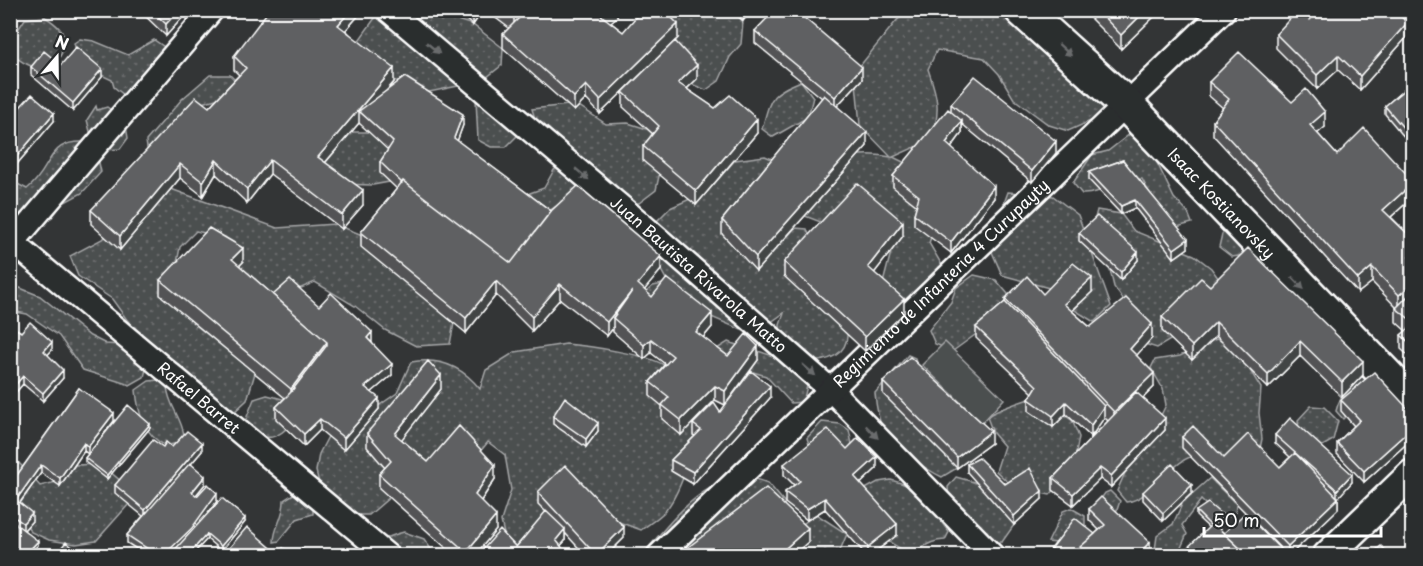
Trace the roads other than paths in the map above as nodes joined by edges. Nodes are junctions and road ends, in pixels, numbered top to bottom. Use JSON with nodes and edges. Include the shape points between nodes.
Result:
{"nodes":[{"id":1,"x":212,"y":10,"type":"edge"},
{"id":2,"x":388,"y":10,"type":"edge"},
{"id":3,"x":1022,"y":10,"type":"edge"},
{"id":4,"x":1224,"y":10,"type":"edge"},
{"id":5,"x":1127,"y":105,"type":"junction"},
{"id":6,"x":12,"y":243,"type":"edge"},
{"id":7,"x":831,"y":390,"type":"junction"},
{"id":8,"x":1413,"y":402,"type":"edge"},
{"id":9,"x":1413,"y":474,"type":"edge"},
{"id":10,"x":388,"y":555,"type":"edge"},
{"id":11,"x":658,"y":555,"type":"edge"},
{"id":12,"x":993,"y":555,"type":"edge"},
{"id":13,"x":1327,"y":555,"type":"edge"}],
"edges":[{"from":1,"to":6,"type":"street"},
{"from":2,"to":7,"type":"street","name":"Juan Bautista Rivarola Matto","one_way":true},
{"from":3,"to":5,"type":"main road","name":"Isaac Kostianovsky","one_way":true},
{"from":4,"to":5,"type":"street","name":"Regimiento de Infanteria 4 Curupayty"},
{"from":5,"to":7,"type":"street","name":"Regimiento de Infanteria 4 Curupayty"},
{"from":5,"to":8,"type":"main road","name":"Isaac Kostianovsky","one_way":true},
{"from":6,"to":10,"type":"street","name":"Rafael Barret"},
{"from":7,"to":11,"type":"street","name":"Regimiento de Infanteria 4 Curupayty"},
{"from":7,"to":12,"type":"street","name":"Juan Bautista Rivarola Matto","one_way":true},
{"from":9,"to":13,"type":"street"}]}
